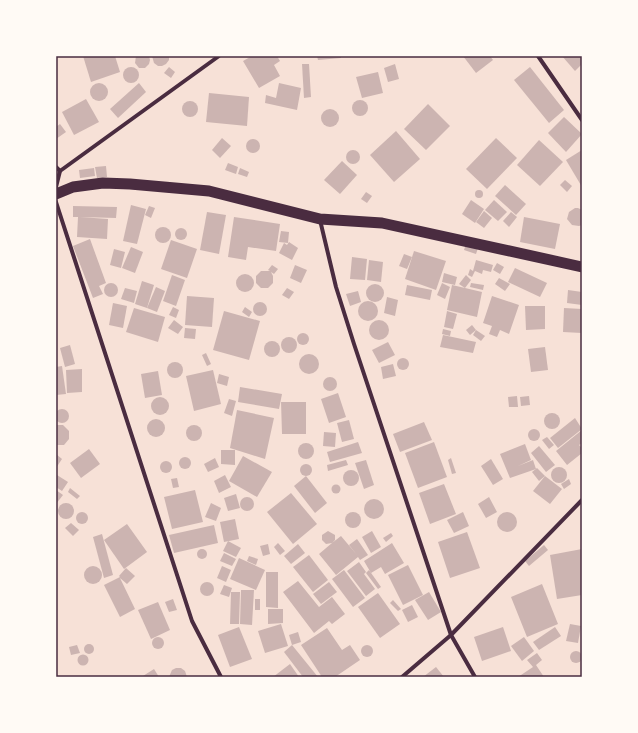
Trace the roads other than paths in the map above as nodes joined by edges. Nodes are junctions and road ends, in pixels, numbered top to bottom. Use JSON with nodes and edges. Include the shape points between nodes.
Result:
{"nodes":[{"id":1,"x":219,"y":56,"type":"edge"},
{"id":2,"x":538,"y":56,"type":"edge"},
{"id":3,"x":582,"y":120,"type":"edge"},
{"id":4,"x":56,"y":167,"type":"edge"},
{"id":5,"x":60,"y":171,"type":"junction"},
{"id":6,"x":56,"y":187,"type":"edge"},
{"id":7,"x":56,"y":194,"type":"edge"},
{"id":8,"x":56,"y":202,"type":"edge"},
{"id":9,"x":320,"y":219,"type":"junction"},
{"id":10,"x":582,"y":267,"type":"edge"},
{"id":11,"x":582,"y":500,"type":"edge"},
{"id":12,"x":451,"y":635,"type":"junction"},
{"id":13,"x":221,"y":677,"type":"edge"},
{"id":14,"x":402,"y":677,"type":"edge"},
{"id":15,"x":475,"y":677,"type":"edge"}],
"edges":[{"from":1,"to":5,"type":"street"},
{"from":2,"to":3,"type":"street"},
{"from":4,"to":5,"type":"street"},
{"from":5,"to":6,"type":"street"},
{"from":7,"to":9,"type":"highway","via":[[73,187],[103,183],[209,191]]},
{"from":8,"to":13,"type":"street","via":[[192,622]]},
{"from":9,"to":10,"type":"highway","via":[[382,223]]},
{"from":9,"to":12,"type":"street","via":[[336,288]]},
{"from":11,"to":12,"type":"street"},
{"from":12,"to":14,"type":"street"},
{"from":12,"to":15,"type":"street"}]}
